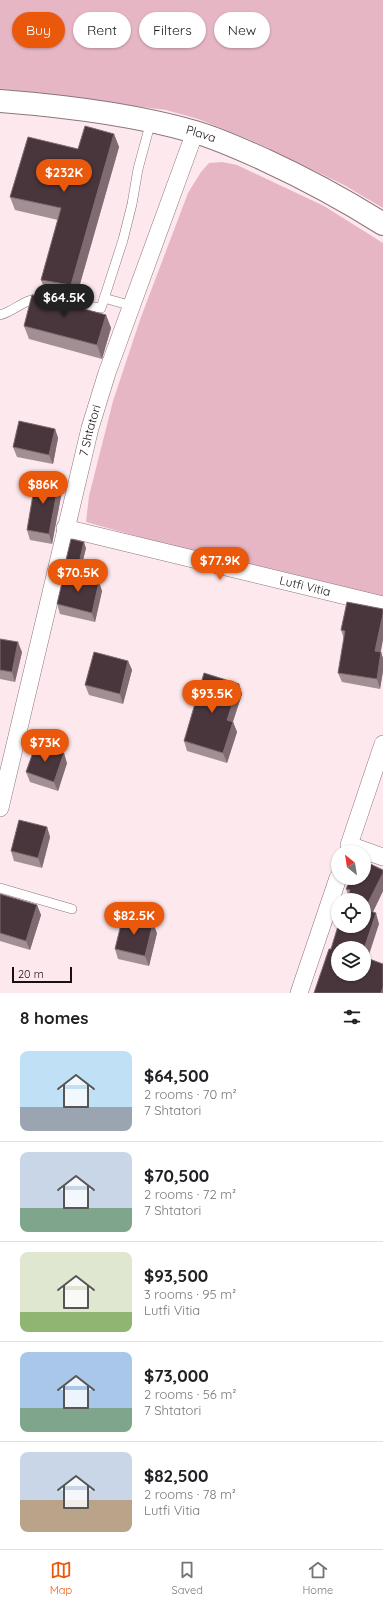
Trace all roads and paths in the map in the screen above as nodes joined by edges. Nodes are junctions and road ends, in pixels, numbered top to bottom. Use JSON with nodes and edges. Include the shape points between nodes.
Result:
{"nodes":[{"id":1,"x":0,"y":101,"type":"edge"},
{"id":2,"x":151,"y":121,"type":"junction"},
{"id":3,"x":195,"y":132,"type":"junction"},
{"id":4,"x":383,"y":224,"type":"edge"},
{"id":5,"x":104,"y":298,"type":"junction"},
{"id":6,"x":132,"y":306,"type":"junction"},
{"id":7,"x":0,"y":315,"type":"edge"},
{"id":8,"x":65,"y":528,"type":"junction"},
{"id":9,"x":383,"y":604,"type":"edge"},
{"id":10,"x":383,"y":744,"type":"edge"},
{"id":11,"x":0,"y":808,"type":"edge"},
{"id":12,"x":349,"y":845,"type":"edge"},
{"id":13,"x":371,"y":854,"type":"edge"},
{"id":14,"x":383,"y":857,"type":"edge"},
{"id":15,"x":336,"y":885,"type":"edge"},
{"id":16,"x":0,"y":888,"type":"edge"},
{"id":17,"x":72,"y":909,"type":"dead end"},
{"id":18,"x":299,"y":993,"type":"edge"}],
"edges":[{"from":1,"to":2,"type":"street","name":"Plava","via":[[52,105]]},
{"from":2,"to":3,"type":"street","name":"Plava"},
{"from":2,"to":5,"type":"lane","via":[[123,240]]},
{"from":3,"to":4,"type":"street","name":"Plava","via":[[237,147],[316,185]]},
{"from":3,"to":6,"type":"street","name":"7 Shtatori"},
{"from":5,"to":6,"type":"lane"},
{"from":5,"to":7,"type":"lane","via":[[100,308],[36,298]]},
{"from":6,"to":8,"type":"street","name":"7 Shtatori","via":[[90,428]]},
{"from":8,"to":9,"type":"street","name":"Lutfi Vitia"},
{"from":8,"to":11,"type":"street","name":"7 Shtatori"},
{"from":10,"to":12,"type":"street"},
{"from":13,"to":14,"type":"street"},
{"from":15,"to":18,"type":"street"},
{"from":16,"to":17,"type":"lane"}]}
